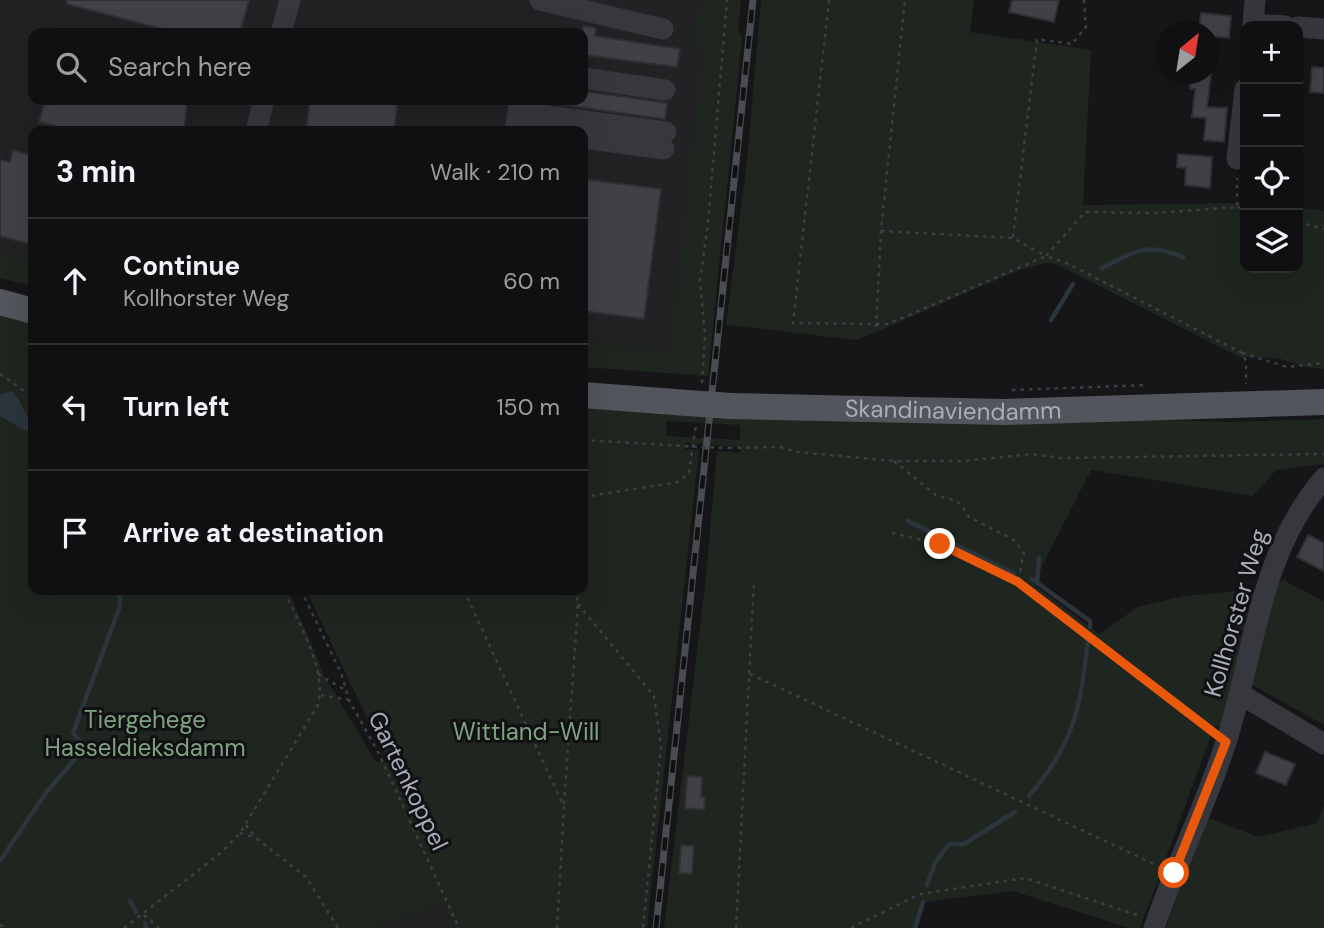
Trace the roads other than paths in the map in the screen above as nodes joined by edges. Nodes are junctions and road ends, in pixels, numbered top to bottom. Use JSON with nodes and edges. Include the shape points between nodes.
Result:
{"nodes":[{"id":1,"x":290,"y":0,"type":"edge"},
{"id":2,"x":540,"y":0,"type":"edge"},
{"id":3,"x":1255,"y":0,"type":"edge"},
{"id":4,"x":1253,"y":21,"type":"edge"},
{"id":5,"x":1303,"y":27,"type":"edge"},
{"id":6,"x":282,"y":28,"type":"edge"},
{"id":7,"x":663,"y":29,"type":"dead end"},
{"id":8,"x":1324,"y":29,"type":"edge"},
{"id":9,"x":588,"y":79,"type":"edge"},
{"id":10,"x":664,"y":90,"type":"dead end"},
{"id":11,"x":263,"y":105,"type":"edge"},
{"id":12,"x":517,"y":118,"type":"edge"},
{"id":13,"x":257,"y":126,"type":"edge"},
{"id":14,"x":568,"y":126,"type":"edge"},
{"id":15,"x":588,"y":129,"type":"edge"},
{"id":16,"x":1240,"y":133,"type":"edge"},
{"id":17,"x":588,"y":138,"type":"edge"},
{"id":18,"x":1237,"y":159,"type":"road end"},
{"id":19,"x":0,"y":302,"type":"edge"},
{"id":20,"x":28,"y":310,"type":"edge"},
{"id":21,"x":588,"y":395,"type":"edge"},
{"id":22,"x":1324,"y":402,"type":"edge"},
{"id":23,"x":1324,"y":478,"type":"edge"},
{"id":24,"x":1240,"y":694,"type":"junction"},
{"id":25,"x":1324,"y":744,"type":"edge"},
{"id":26,"x":1155,"y":924,"type":"edge"}],
"edges":[{"from":1,"to":6,"type":"street"},
{"from":2,"to":7,"type":"street"},
{"from":3,"to":4,"type":"street"},
{"from":5,"to":8,"type":"street"},
{"from":9,"to":10,"type":"street"},
{"from":11,"to":13,"type":"street"},
{"from":12,"to":14,"type":"street"},
{"from":15,"to":17,"type":"street","via":[[665,141]]},
{"from":16,"to":18,"type":"street"},
{"from":19,"to":20,"type":"main road"},
{"from":21,"to":22,"type":"main road","name":"Skandinaviendamm","bridge":true,"via":[[731,406],[1004,412]]},
{"from":23,"to":24,"type":"street","name":"Kollhorster Weg","via":[[1296,514],[1275,556]]},
{"from":24,"to":25,"type":"street"},
{"from":24,"to":26,"type":"street","name":"Kollhorster Weg","via":[[1226,742]]}]}
